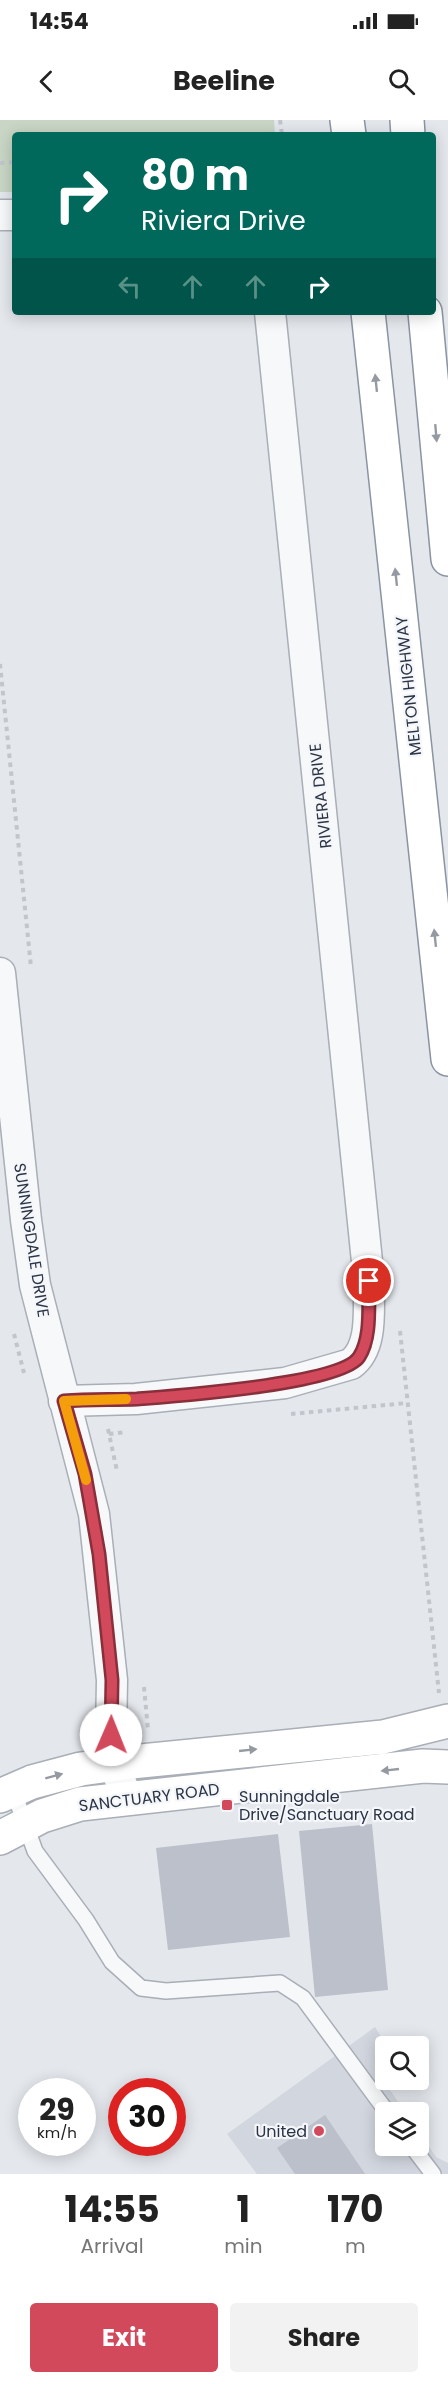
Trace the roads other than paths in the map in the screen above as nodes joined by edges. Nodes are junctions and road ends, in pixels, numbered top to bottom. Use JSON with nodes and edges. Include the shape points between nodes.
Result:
{"nodes":[{"id":1,"x":270,"y":315,"type":"edge"},
{"id":2,"x":368,"y":315,"type":"edge"},
{"id":3,"x":425,"y":315,"type":"edge"},
{"id":4,"x":448,"y":559,"type":"edge"},
{"id":5,"x":0,"y":973,"type":"edge"},
{"id":6,"x":448,"y":1059,"type":"edge"},
{"id":7,"x":12,"y":1206,"type":"edge"},
{"id":8,"x":136,"y":1399,"type":"junction"},
{"id":9,"x":64,"y":1401,"type":"junction"},
{"id":10,"x":73,"y":1430,"type":"junction"},
{"id":11,"x":448,"y":1721,"type":"edge"},
{"id":12,"x":122,"y":1763,"type":"junction"},
{"id":13,"x":448,"y":1767,"type":"edge"},
{"id":14,"x":6,"y":1793,"type":"edge"},
{"id":15,"x":127,"y":1798,"type":"junction"},
{"id":16,"x":12,"y":1832,"type":"edge"},
{"id":17,"x":380,"y":2102,"type":"edge"},
{"id":18,"x":419,"y":2156,"type":"edge"},
{"id":19,"x":433,"y":2174,"type":"edge"}],
"edges":[{"from":1,"to":8,"type":"street","name":"RIVIERA DRIVE","via":[[369,1281],[367,1333],[358,1359],[344,1368],[285,1383]]},
{"from":6,"to":2,"type":"main road","name":"MELTON HIGHWAY","one_way":true},
{"from":3,"to":4,"type":"main road","one_way":true},
{"from":5,"to":7,"type":"street","name":"SUNNINGDALE DRIVE"},
{"from":7,"to":9,"type":"street","name":"SUNNINGDALE DRIVE"},
{"from":8,"to":9,"type":"street","name":"RIVIERA DRIVE"},
{"from":8,"to":10,"type":"street","name":"RIVIERA DRIVE"},
{"from":9,"to":10,"type":"street","name":"SUNNINGDALE DRIVE"},
{"from":10,"to":12,"type":"street","name":"SUNNINGDALE DRIVE","via":[[94,1514],[112,1680],[111,1735]]},
{"from":12,"to":11,"type":"main road","one_way":true,"via":[[383,1737]]},
{"from":14,"to":12,"type":"main road","one_way":true,"via":[[56,1775]]},
{"from":12,"to":15,"type":"street","name":"SUNNINGDALE DRIVE"},
{"from":13,"to":15,"type":"main road","name":"SANCTUARY ROAD","one_way":true,"via":[[423,1766]]},
{"from":14,"to":16,"type":"lane"},
{"from":15,"to":16,"type":"main road","name":"SANCTUARY ROAD","via":[[59,1809]]},
{"from":16,"to":17,"type":"lane","via":[[35,1851],[112,1962],[141,1988],[166,1991],[280,1983],[303,1998]]},
{"from":18,"to":19,"type":"lane"}]}
